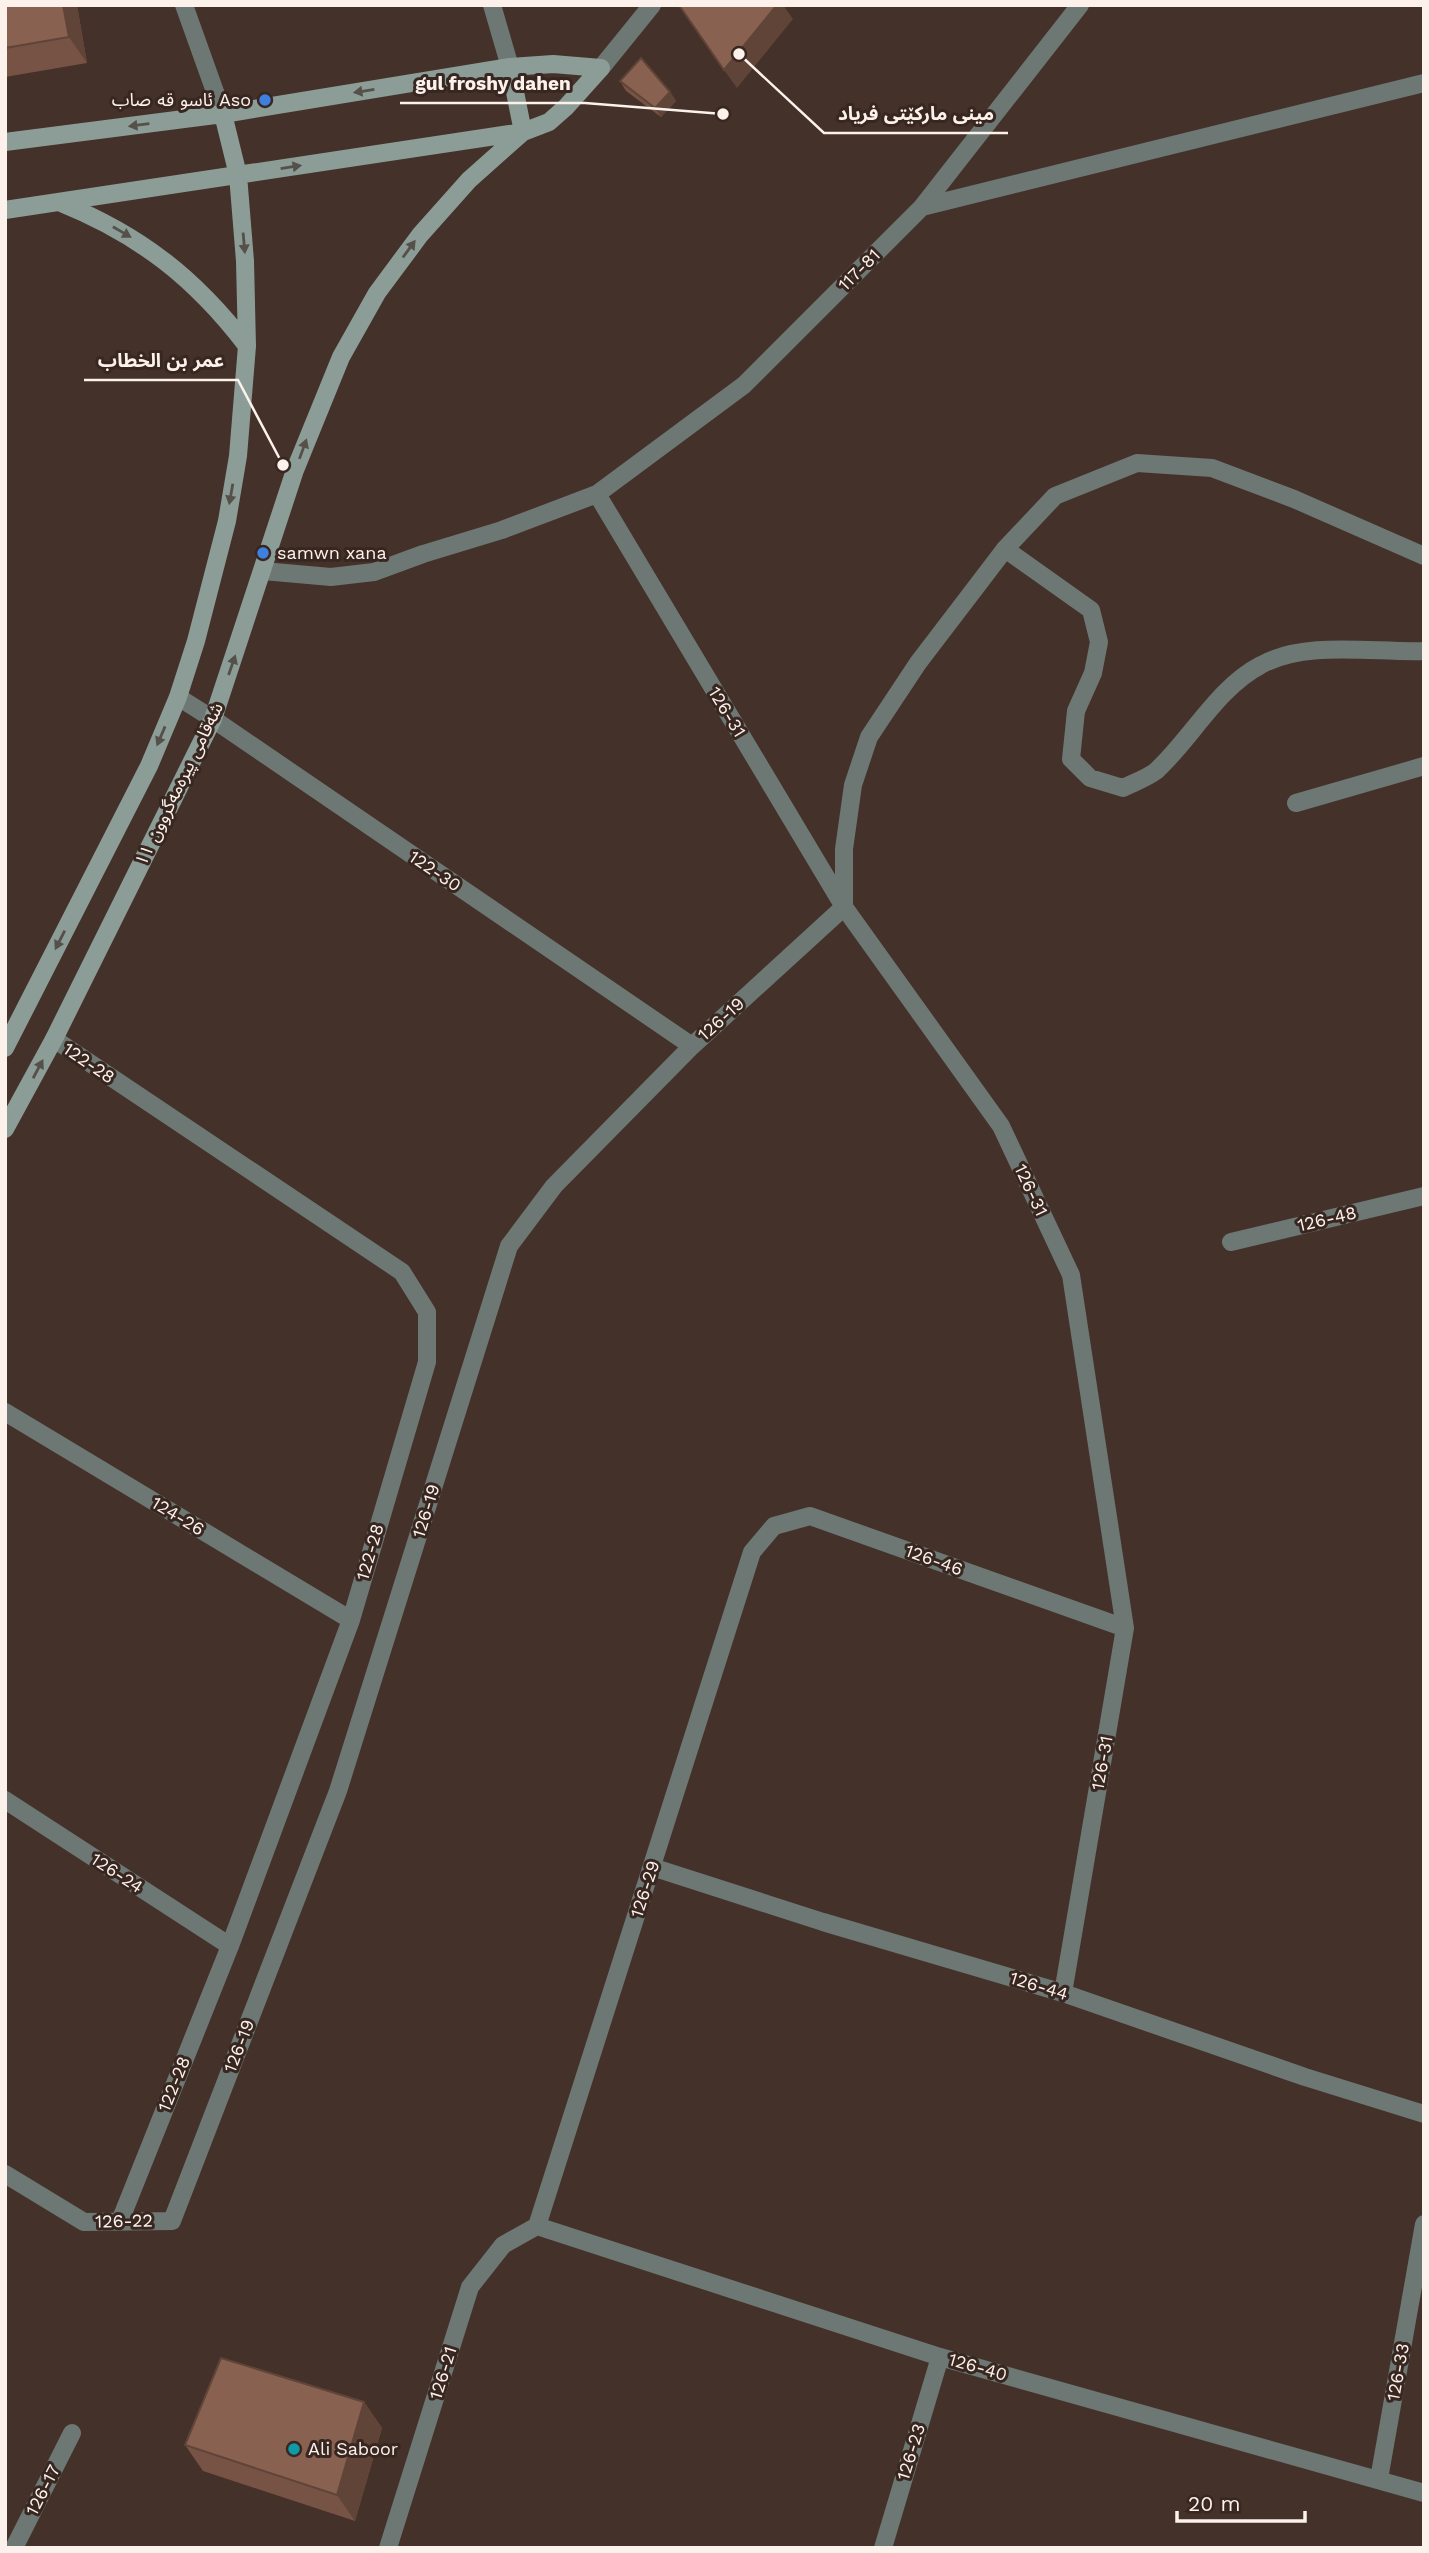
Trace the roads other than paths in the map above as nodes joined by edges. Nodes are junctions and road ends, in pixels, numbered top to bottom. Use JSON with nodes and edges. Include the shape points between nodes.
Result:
{"nodes":[{"id":1,"x":184,"y":5,"type":"edge"},
{"id":2,"x":492,"y":5,"type":"edge"},
{"id":3,"x":652,"y":5,"type":"edge"},
{"id":4,"x":1080,"y":5,"type":"edge"},
{"id":5,"x":510,"y":67,"type":"junction"},
{"id":6,"x":601,"y":68,"type":"junction"},
{"id":7,"x":1424,"y":83,"type":"edge"},
{"id":8,"x":223,"y":114,"type":"junction"},
{"id":9,"x":523,"y":132,"type":"junction"},
{"id":10,"x":5,"y":142,"type":"edge"},
{"id":11,"x":238,"y":176,"type":"junction"},
{"id":12,"x":61,"y":203,"type":"junction"},
{"id":13,"x":922,"y":207,"type":"junction"},
{"id":14,"x":5,"y":210,"type":"edge"},
{"id":15,"x":247,"y":346,"type":"junction"},
{"id":16,"x":597,"y":494,"type":"junction"},
{"id":17,"x":1005,"y":549,"type":"junction"},
{"id":18,"x":1424,"y":556,"type":"edge"},
{"id":19,"x":263,"y":572,"type":"junction"},
{"id":20,"x":1424,"y":651,"type":"edge"},
{"id":21,"x":177,"y":697,"type":"junction"},
{"id":22,"x":213,"y":719,"type":"junction"},
{"id":23,"x":1424,"y":766,"type":"edge"},
{"id":24,"x":1296,"y":803,"type":"dead end"},
{"id":25,"x":844,"y":907,"type":"junction"},
{"id":26,"x":54,"y":1040,"type":"junction"},
{"id":27,"x":692,"y":1046,"type":"junction"},
{"id":28,"x":5,"y":1048,"type":"edge"},
{"id":29,"x":5,"y":1129,"type":"edge"},
{"id":30,"x":1424,"y":1196,"type":"edge"},
{"id":31,"x":1231,"y":1242,"type":"dead end"},
{"id":32,"x":5,"y":1412,"type":"edge"},
{"id":33,"x":752,"y":1552,"type":"joint"},
{"id":34,"x":351,"y":1620,"type":"junction"},
{"id":35,"x":1125,"y":1628,"type":"junction"},
{"id":36,"x":5,"y":1800,"type":"edge"},
{"id":37,"x":652,"y":1867,"type":"junction"},
{"id":38,"x":230,"y":1946,"type":"junction"},
{"id":39,"x":1063,"y":1993,"type":"junction"},
{"id":40,"x":1424,"y":2114,"type":"edge"},
{"id":41,"x":5,"y":2174,"type":"edge"},
{"id":42,"x":120,"y":2221,"type":"junction"},
{"id":43,"x":172,"y":2221,"type":"joint"},
{"id":44,"x":1424,"y":2224,"type":"edge"},
{"id":45,"x":537,"y":2226,"type":"junction"},
{"id":46,"x":940,"y":2357,"type":"junction"},
{"id":47,"x":72,"y":2433,"type":"dead end"},
{"id":48,"x":1379,"y":2479,"type":"junction"},
{"id":49,"x":1424,"y":2493,"type":"edge"},
{"id":50,"x":14,"y":2548,"type":"edge"},
{"id":51,"x":388,"y":2548,"type":"edge"},
{"id":52,"x":883,"y":2548,"type":"edge"}],
"edges":[{"from":1,"to":8,"type":"street"},
{"from":2,"to":5,"type":"street"},
{"from":3,"to":6,"type":"street","name":"شەقامی پیرەمەگروون ١١"},
{"from":4,"to":13,"type":"street","name":"117-81"},
{"from":5,"to":6,"type":"main road"},
{"from":5,"to":8,"type":"main road","one_way":true},
{"from":5,"to":9,"type":"main road"},
{"from":6,"to":9,"type":"main road","name":"شەقامی پیرەمەگروون ١١","via":[[550,122]]},
{"from":7,"to":13,"type":"street"},
{"from":8,"to":10,"type":"main road","one_way":true},
{"from":8,"to":11,"type":"main road","name":"شەقامی پیرەمەگروون ١١"},
{"from":11,"to":9,"type":"main road","one_way":true},
{"from":19,"to":9,"type":"main road","name":"شەقامی پیرەمەگروون ١١","one_way":true,"via":[[312,424],[341,357],[377,293],[469,180]]},
{"from":11,"to":12,"type":"main road"},
{"from":11,"to":15,"type":"main road","name":"شەقامی پیرەمەگروون ١١","one_way":true},
{"from":12,"to":14,"type":"main road"},
{"from":12,"to":15,"type":"main road","one_way":true,"via":[[132,237],[165,260],[222,314]]},
{"from":13,"to":16,"type":"street","name":"117-81","via":[[744,385]]},
{"from":15,"to":21,"type":"main road","name":"شەقامی پیرەمەگروون ١١","one_way":true,"via":[[238,456],[227,521]]},
{"from":16,"to":19,"type":"street","name":"117-81","via":[[374,572],[331,577]]},
{"from":16,"to":25,"type":"street","name":"126-31"},
{"from":17,"to":18,"type":"street","via":[[1055,496],[1137,463],[1212,468]]},
{"from":17,"to":20,"type":"street","via":[[1091,610],[1099,642],[1093,673],[1076,711],[1071,759],[1090,778],[1123,788],[1154,773],[1230,688],[1261,664],[1300,652],[1345,648]]},
{"from":17,"to":25,"type":"street","via":[[918,663],[869,737],[853,785],[844,849]]},
{"from":22,"to":19,"type":"main road","name":"شەقامی پیرەمەگروون ١١","one_way":true},
{"from":21,"to":22,"type":"street","name":"122-30"},
{"from":21,"to":28,"type":"main road","name":"شەقامی پیرەمەگروون ١١","one_way":true,"via":[[149,766]]},
{"from":22,"to":26,"type":"main road","name":"شەقامی پیرەمەگروون ١١"},
{"from":22,"to":27,"type":"street","name":"122-30"},
{"from":23,"to":24,"type":"street"},
{"from":25,"to":27,"type":"street","name":"126-19"},
{"from":25,"to":35,"type":"street","name":"126-31","via":[[1001,1126],[1071,1275]]},
{"from":29,"to":26,"type":"main road","name":"شەقامی پیرەمەگروون ١١","one_way":true},
{"from":26,"to":34,"type":"street","name":"122-28","via":[[402,1272],[427,1312],[426,1362]]},
{"from":27,"to":43,"type":"street","name":"126-19","via":[[554,1186],[509,1246],[338,1791]]},
{"from":30,"to":31,"type":"street","name":"126-48"},
{"from":32,"to":34,"type":"street","name":"124-26"},
{"from":33,"to":35,"type":"street","name":"126-46","via":[[774,1526],[810,1516]]},
{"from":33,"to":37,"type":"street","name":"126-29"},
{"from":34,"to":38,"type":"street","name":"122-28"},
{"from":35,"to":39,"type":"street","name":"126-31"},
{"from":36,"to":38,"type":"street","name":"126-24"},
{"from":37,"to":39,"type":"street","name":"126-44"},
{"from":37,"to":45,"type":"street","name":"126-29"},
{"from":38,"to":42,"type":"street","name":"122-28"},
{"from":39,"to":40,"type":"street","name":"126-44"},
{"from":41,"to":42,"type":"street","name":"126-22","via":[[84,2222]]},
{"from":42,"to":43,"type":"street","name":"126-22"},
{"from":44,"to":48,"type":"street","name":"126-33"},
{"from":45,"to":46,"type":"street","name":"126-40"},
{"from":45,"to":51,"type":"street","name":"126-21","via":[[503,2245],[470,2287]]},
{"from":46,"to":48,"type":"street","name":"126-40"},
{"from":46,"to":52,"type":"street","name":"126-23"},
{"from":47,"to":50,"type":"street","name":"126-17"},
{"from":48,"to":49,"type":"street","name":"126-40"}]}
